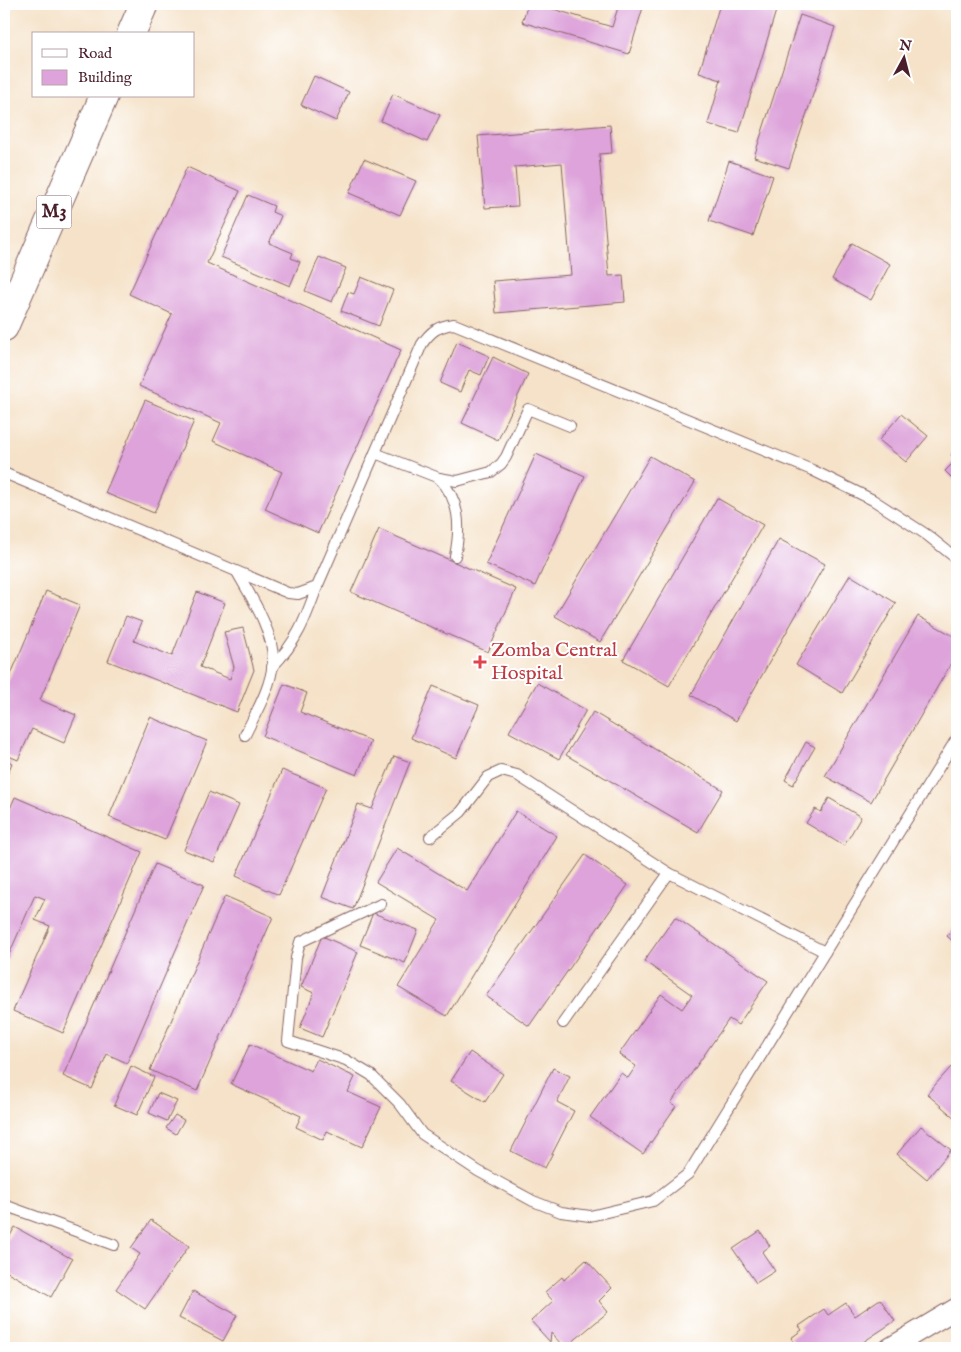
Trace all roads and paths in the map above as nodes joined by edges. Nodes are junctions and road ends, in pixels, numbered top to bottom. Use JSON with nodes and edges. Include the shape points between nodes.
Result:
{"nodes":[{"id":1,"x":144,"y":4,"type":"edge"},
{"id":2,"x":132,"y":32,"type":"edge"},
{"id":3,"x":103,"y":98,"type":"edge"},
{"id":4,"x":4,"y":327,"type":"edge"},
{"id":5,"x":570,"y":426,"type":"dead end"},
{"id":6,"x":375,"y":453,"type":"junction"},
{"id":7,"x":4,"y":473,"type":"edge"},
{"id":8,"x":439,"y":478,"type":"junction"},
{"id":9,"x":455,"y":556,"type":"dead end"},
{"id":10,"x":957,"y":559,"type":"edge"},
{"id":11,"x":237,"y":572,"type":"junction"},
{"id":12,"x":317,"y":587,"type":"junction"},
{"id":13,"x":272,"y":667,"type":"junction"},
{"id":14,"x":245,"y":735,"type":"dead end"},
{"id":15,"x":957,"y":738,"type":"edge"},
{"id":16,"x":430,"y":837,"type":"dead end"},
{"id":17,"x":669,"y":873,"type":"junction"},
{"id":18,"x":381,"y":904,"type":"dead end"},
{"id":19,"x":825,"y":952,"type":"junction"},
{"id":20,"x":563,"y":1023,"type":"dead end"},
{"id":21,"x":4,"y":1205,"type":"edge"},
{"id":22,"x":114,"y":1245,"type":"dead end"},
{"id":23,"x":957,"y":1308,"type":"edge"},
{"id":24,"x":890,"y":1348,"type":"edge"}],
"edges":[{"from":1,"to":2,"type":"highway"},
{"from":3,"to":4,"type":"highway","number":"M3"},
{"from":5,"to":8,"type":"lane","via":[[528,409],[501,464],[491,472],[457,481]]},
{"from":6,"to":8,"type":"lane"},
{"from":6,"to":10,"type":"lane","via":[[422,344],[431,332],[454,324],[812,470],[874,500]]},
{"from":6,"to":12,"type":"lane"},
{"from":7,"to":11,"type":"lane"},
{"from":8,"to":9,"type":"lane","via":[[451,491],[456,508],[458,540]]},
{"from":11,"to":12,"type":"lane","via":[[288,593],[298,594]]},
{"from":11,"to":13,"type":"lane","via":[[256,605],[268,637]]},
{"from":12,"to":13,"type":"lane","via":[[300,631]]},
{"from":13,"to":14,"type":"lane","via":[[268,686]]},
{"from":15,"to":19,"type":"lane"},
{"from":16,"to":17,"type":"lane","via":[[461,812],[488,777],[501,771],[524,779]]},
{"from":17,"to":19,"type":"lane"},
{"from":17,"to":20,"type":"lane"},
{"from":18,"to":19,"type":"lane","via":[[300,942],[288,1041],[346,1060],[371,1075],[400,1104],[422,1134],[478,1171],[533,1201],[561,1212],[590,1216],[653,1201],[688,1174]]},
{"from":21,"to":22,"type":"lane"},
{"from":23,"to":24,"type":"street"}]}
